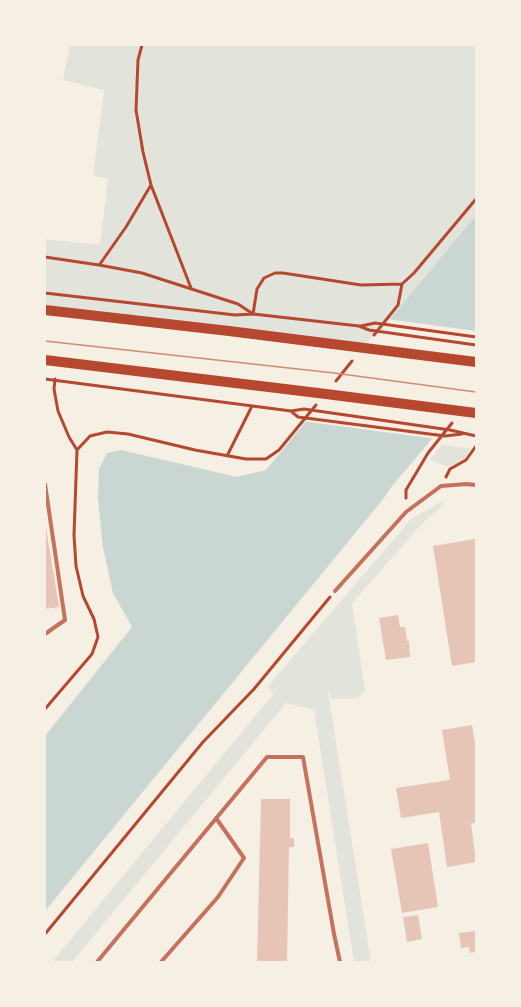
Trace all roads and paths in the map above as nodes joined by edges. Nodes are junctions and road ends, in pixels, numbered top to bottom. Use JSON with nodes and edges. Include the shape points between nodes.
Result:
{"nodes":[{"id":1,"x":142,"y":45,"type":"edge"},
{"id":2,"x":151,"y":185,"type":"junction"},
{"id":3,"x":476,"y":199,"type":"edge"},
{"id":4,"x":45,"y":256,"type":"edge"},
{"id":5,"x":99,"y":265,"type":"junction"},
{"id":6,"x":191,"y":288,"type":"junction"},
{"id":7,"x":45,"y":293,"type":"edge"},
{"id":8,"x":45,"y":310,"type":"edge"},
{"id":9,"x":253,"y":314,"type":"junction"},
{"id":10,"x":359,"y":326,"type":"junction"},
{"id":11,"x":476,"y":336,"type":"edge"},
{"id":12,"x":476,"y":345,"type":"edge"},
{"id":13,"x":45,"y":360,"type":"edge"},
{"id":14,"x":476,"y":362,"type":"edge"},
{"id":15,"x":45,"y":379,"type":"edge"},
{"id":16,"x":55,"y":379,"type":"junction"},
{"id":17,"x":252,"y":406,"type":"junction"},
{"id":18,"x":291,"y":411,"type":"junction"},
{"id":19,"x":471,"y":412,"type":"edge"},
{"id":20,"x":464,"y":434,"type":"junction"},
{"id":21,"x":476,"y":436,"type":"edge"},
{"id":22,"x":476,"y":446,"type":"edge"},
{"id":23,"x":432,"y":447,"type":"dead end"},
{"id":24,"x":77,"y":450,"type":"junction"},
{"id":25,"x":45,"y":484,"type":"edge"},
{"id":26,"x":476,"y":485,"type":"edge"},
{"id":27,"x":441,"y":486,"type":"junction"},
{"id":28,"x":406,"y":512,"type":"junction"},
{"id":29,"x":335,"y":591,"type":"joint"},
{"id":30,"x":45,"y":634,"type":"edge"},
{"id":31,"x":45,"y":709,"type":"edge"},
{"id":32,"x":216,"y":818,"type":"junction"},
{"id":33,"x":45,"y":934,"type":"edge"},
{"id":34,"x":97,"y":962,"type":"edge"},
{"id":35,"x":162,"y":962,"type":"edge"},
{"id":36,"x":340,"y":962,"type":"edge"}],
"edges":[{"from":1,"to":2,"type":"path","via":[[136,110]]},
{"from":2,"to":5,"type":"path"},
{"from":2,"to":6,"type":"path"},
{"from":3,"to":9,"type":"path","via":[[402,284],[361,285],[275,273],[264,278],[257,289]]},
{"from":4,"to":5,"type":"path"},
{"from":5,"to":6,"type":"path"},
{"from":6,"to":9,"type":"path","via":[[238,304]]},
{"from":7,"to":9,"type":"path"},
{"from":8,"to":14,"type":"main road"},
{"from":9,"to":10,"type":"path"},
{"from":10,"to":11,"type":"path","via":[[375,323]]},
{"from":10,"to":12,"type":"path"},
{"from":13,"to":19,"type":"main road"},
{"from":15,"to":16,"type":"path"},
{"from":16,"to":17,"type":"path"},
{"from":16,"to":24,"type":"path","via":[[58,411]]},
{"from":17,"to":18,"type":"path"},
{"from":17,"to":24,"type":"path","via":[[227,456],[107,432],[90,436]]},
{"from":18,"to":20,"type":"path","via":[[304,409]]},
{"from":18,"to":20,"type":"path","via":[[298,417],[445,436]]},
{"from":20,"to":21,"type":"path"},
{"from":22,"to":27,"type":"path","via":[[466,460],[450,469]]},
{"from":23,"to":28,"type":"path","via":[[406,490]]},
{"from":24,"to":31,"type":"path","via":[[76,566],[98,637],[92,654]]},
{"from":25,"to":30,"type":"lane","via":[[65,620]]},
{"from":26,"to":27,"type":"lane"},
{"from":27,"to":28,"type":"lane"},
{"from":28,"to":29,"type":"lane"},
{"from":29,"to":33,"type":"path","via":[[203,742]]},
{"from":32,"to":34,"type":"lane"},
{"from":32,"to":35,"type":"lane","via":[[244,858],[218,897]]},
{"from":32,"to":36,"type":"lane","via":[[267,757],[303,757]]}]}
